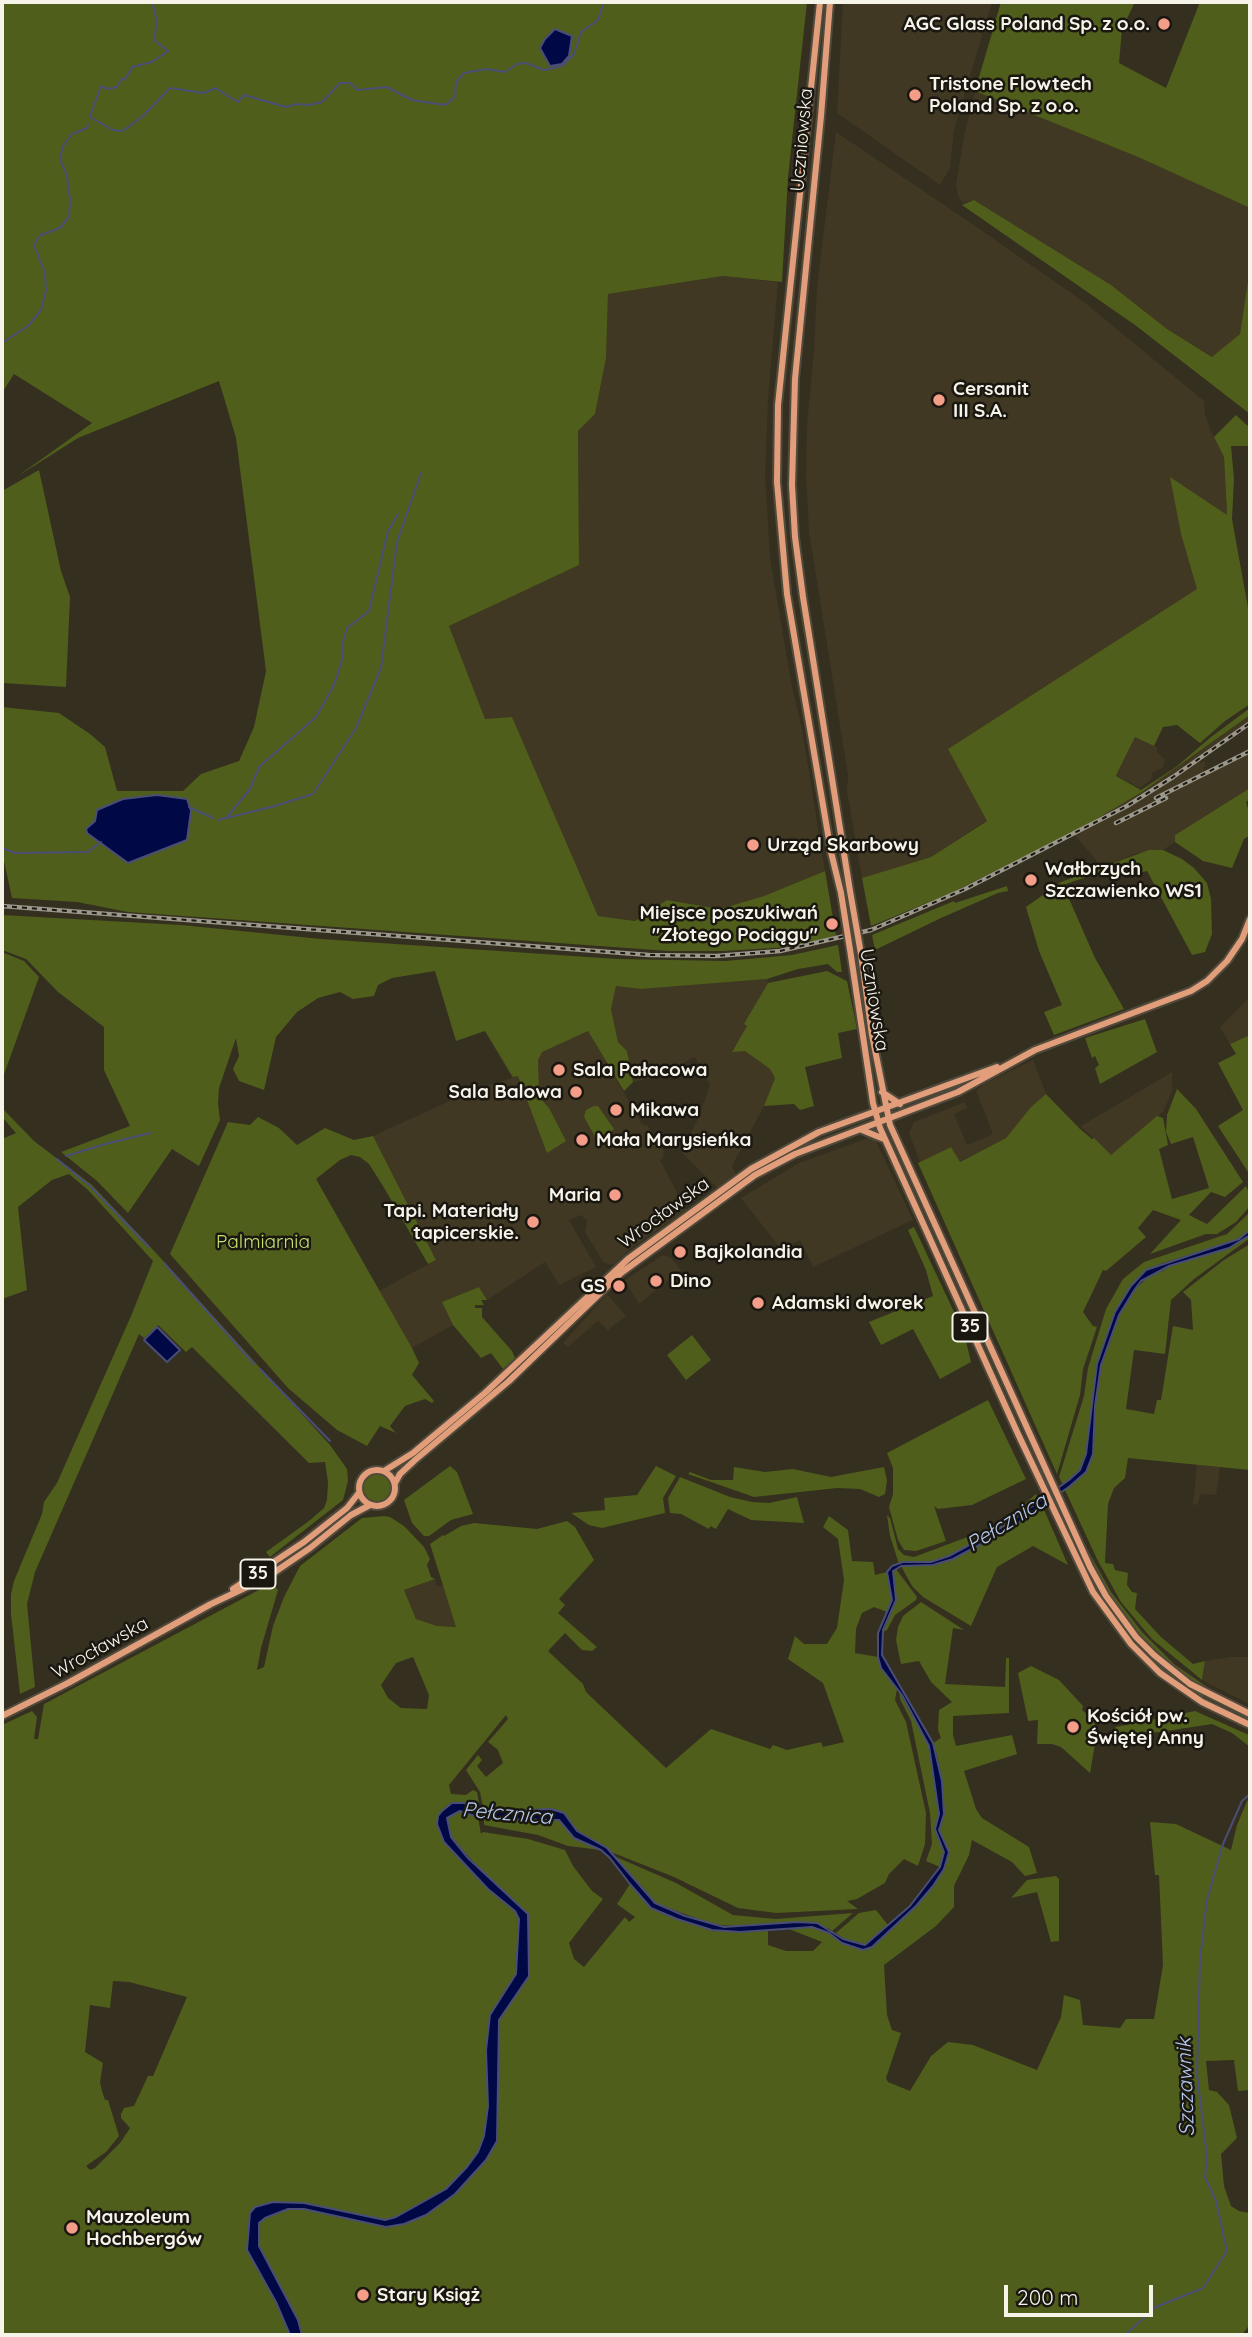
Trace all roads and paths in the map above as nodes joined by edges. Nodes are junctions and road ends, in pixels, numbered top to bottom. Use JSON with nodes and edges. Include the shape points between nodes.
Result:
{"nodes":[{"id":1,"x":820,"y":2,"type":"edge"},
{"id":2,"x":830,"y":2,"type":"edge"},
{"id":3,"x":807,"y":114,"type":"junction"},
{"id":4,"x":821,"y":116,"type":"junction"},
{"id":5,"x":814,"y":665,"type":"junction"},
{"id":6,"x":800,"y":669,"type":"junction"},
{"id":7,"x":827,"y":825,"type":"junction"},
{"id":8,"x":840,"y":825,"type":"junction"},
{"id":9,"x":1250,"y":919,"type":"edge"},
{"id":10,"x":1014,"y":1061,"type":"junction"},
{"id":11,"x":870,"y":1084,"type":"junction"},
{"id":12,"x":882,"y":1092,"type":"junction"},
{"id":13,"x":900,"y":1104,"type":"junction"},
{"id":14,"x":885,"y":1109,"type":"junction"},
{"id":15,"x":876,"y":1112,"type":"junction"},
{"id":16,"x":901,"y":1114,"type":"junction"},
{"id":17,"x":862,"y":1116,"type":"junction"},
{"id":18,"x":888,"y":1119,"type":"junction"},
{"id":19,"x":878,"y":1122,"type":"junction"},
{"id":20,"x":860,"y":1129,"type":"junction"},
{"id":21,"x":885,"y":1139,"type":"junction"},
{"id":22,"x":898,"y":1144,"type":"junction"},
{"id":23,"x":931,"y":1216,"type":"junction"},
{"id":24,"x":922,"y":1220,"type":"junction"},
{"id":25,"x":384,"y":1471,"type":"junction"},
{"id":26,"x":395,"y":1483,"type":"junction"},
{"id":27,"x":358,"y":1493,"type":"junction"},
{"id":28,"x":370,"y":1506,"type":"junction"},
{"id":29,"x":211,"y":1604,"type":"junction"},
{"id":30,"x":1250,"y":1714,"type":"edge"},
{"id":31,"x":2,"y":1716,"type":"edge"},
{"id":32,"x":1250,"y":1725,"type":"edge"}],
"edges":[{"from":1,"to":3,"type":"main road","name":"Uczniowska"},
{"from":2,"to":4,"type":"main road","name":"Uczniowska"},
{"from":3,"to":4,"type":"main road"},
{"from":3,"to":6,"type":"main road","name":"Uczniowska","via":[[778,405],[777,482],[787,594]]},
{"from":4,"to":5,"type":"main road","name":"Uczniowska","via":[[795,379],[792,485]]},
{"from":5,"to":6,"type":"main road","via":[[806,662]]},
{"from":5,"to":8,"type":"main road","name":"Uczniowska"},
{"from":6,"to":7,"type":"main road","name":"Uczniowska"},
{"from":7,"to":8,"type":"main road"},
{"from":7,"to":11,"type":"main road","name":"Uczniowska","bridge":true},
{"from":8,"to":12,"type":"main road","name":"Uczniowska","bridge":true},
{"from":9,"to":10,"type":"main road","name":"Wrocławska","via":[[1227,961],[1197,988]]},
{"from":10,"to":13,"type":"main road","name":"Wrocławska"},
{"from":10,"to":16,"type":"main road","name":"Wrocławska","via":[[958,1092]]},
{"from":11,"to":15,"type":"main road","name":"Uczniowska"},
{"from":11,"to":17,"type":"main road","via":[[869,1104]]},
{"from":12,"to":13,"type":"main road"},
{"from":12,"to":14,"type":"main road","name":"Uczniowska"},
{"from":13,"to":14,"type":"main road","name":"Wrocławska"},
{"from":14,"to":15,"type":"main road","name":"Wrocławska","number":"35"},
{"from":14,"to":18,"type":"main road","number":"35"},
{"from":15,"to":17,"type":"main road","name":"Wrocławska","number":"35"},
{"from":15,"to":19,"type":"main road","name":"Uczniowska"},
{"from":16,"to":18,"type":"main road","name":"Wrocławska"},
{"from":16,"to":22,"type":"main road","via":[[895,1126]]},
{"from":17,"to":25,"type":"main road","name":"Wrocławska","number":"35","via":[[765,1160],[628,1259],[486,1392],[413,1453]]},
{"from":18,"to":19,"type":"main road","name":"Wrocławska"},
{"from":18,"to":22,"type":"main road","number":"35"},
{"from":19,"to":20,"type":"main road","name":"Wrocławska","number":"35"},
{"from":19,"to":21,"type":"main road","number":"35"},
{"from":20,"to":21,"type":"main road"},
{"from":20,"to":26,"type":"main road","name":"Wrocławska","number":"35","via":[[766,1168],[643,1256]]},
{"from":21,"to":24,"type":"main road","number":"35"},
{"from":22,"to":23,"type":"main road","number":"35"},
{"from":23,"to":24,"type":"main road"},
{"from":23,"to":30,"type":"main road","number":"35","via":[[1106,1596],[1145,1646],[1190,1684]]},
{"from":24,"to":32,"type":"main road","number":"35","via":[[1101,1606],[1142,1656],[1189,1694]]},
{"from":25,"to":26,"type":"main road"},
{"from":25,"to":27,"type":"main road","number":"35","via":[[364,1476]]},
{"from":26,"to":28,"type":"main road","number":"35","via":[[389,1501]]},
{"from":27,"to":28,"type":"main road"},
{"from":27,"to":29,"type":"main road","name":"Wrocławska","number":"35","via":[[347,1508],[304,1542]]},
{"from":28,"to":29,"type":"main road","name":"Wrocławska","number":"35","via":[[265,1578]]},
{"from":29,"to":31,"type":"main road","name":"Wrocławska","number":"35"}]}
